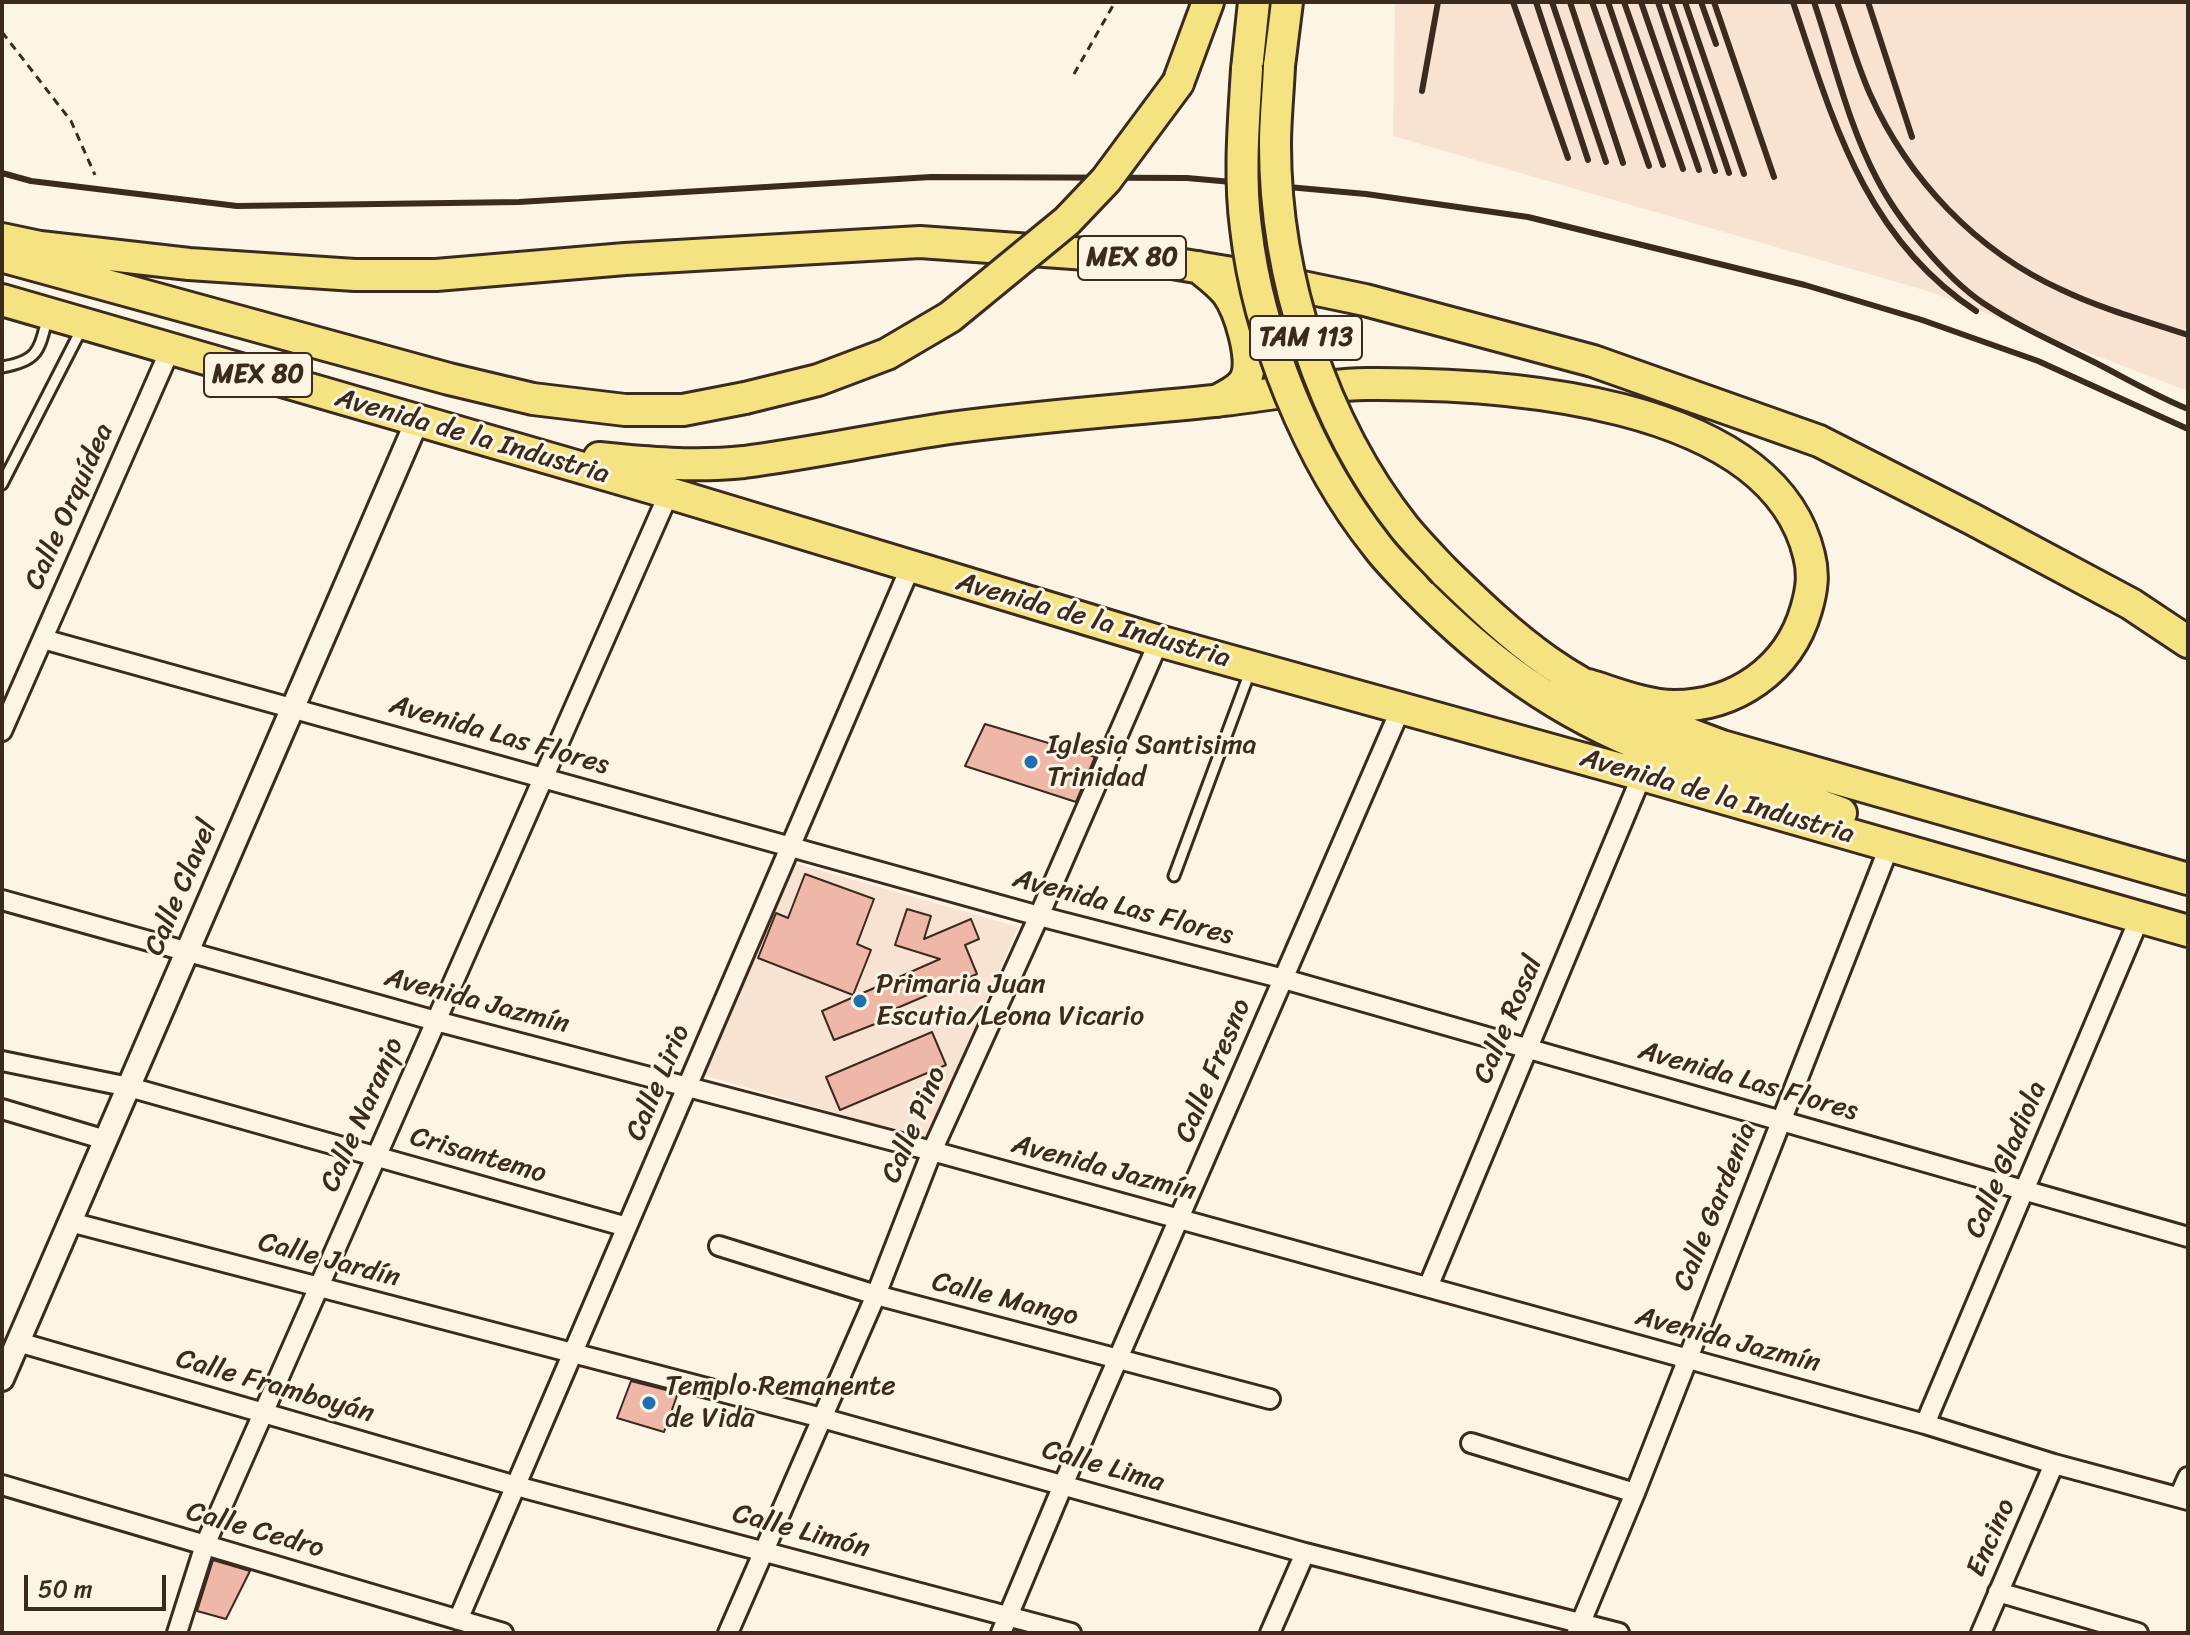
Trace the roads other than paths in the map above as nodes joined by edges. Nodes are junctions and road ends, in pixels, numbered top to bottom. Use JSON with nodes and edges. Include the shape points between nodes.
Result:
{"nodes":[{"id":1,"x":1208,"y":2,"type":"edge"},
{"id":2,"x":1254,"y":2,"type":"edge"},
{"id":3,"x":1287,"y":2,"type":"edge"},
{"id":4,"x":2,"y":239,"type":"edge"},
{"id":5,"x":2,"y":257,"type":"edge"},
{"id":6,"x":1198,"y":267,"type":"junction"},
{"id":7,"x":2,"y":300,"type":"edge"},
{"id":8,"x":48,"y":313,"type":"junction"},
{"id":9,"x":85,"y":323,"type":"junction"},
{"id":10,"x":170,"y":350,"type":"junction"},
{"id":11,"x":4,"y":366,"type":"edge"},
{"id":12,"x":1217,"y":401,"type":"junction"},
{"id":13,"x":417,"y":421,"type":"junction"},
{"id":14,"x":514,"y":449,"type":"junction"},
{"id":15,"x":2,"y":484,"type":"edge"},
{"id":16,"x":669,"y":493,"type":"junction"},
{"id":17,"x":910,"y":568,"type":"junction"},
{"id":18,"x":43,"y":639,"type":"junction"},
{"id":19,"x":1159,"y":641,"type":"junction"},
{"id":20,"x":2188,"y":642,"type":"edge"},
{"id":21,"x":1252,"y":667,"type":"junction"},
{"id":22,"x":1588,"y":685,"type":"junction"},
{"id":23,"x":293,"y":708,"type":"junction"},
{"id":24,"x":1401,"y":708,"type":"junction"},
{"id":25,"x":2,"y":731,"type":"edge"},
{"id":26,"x":1642,"y":775,"type":"junction"},
{"id":27,"x":544,"y":777,"type":"junction"},
{"id":28,"x":791,"y":847,"type":"junction"},
{"id":29,"x":1889,"y":847,"type":"junction"},
{"id":30,"x":1174,"y":876,"type":"dead end"},
{"id":31,"x":2188,"y":879,"type":"edge"},
{"id":32,"x":2,"y":900,"type":"edge"},
{"id":33,"x":1039,"y":916,"type":"junction"},
{"id":34,"x":2140,"y":917,"type":"junction"},
{"id":35,"x":2188,"y":931,"type":"edge"},
{"id":36,"x":187,"y":952,"type":"junction"},
{"id":37,"x":1284,"y":979,"type":"junction"},
{"id":38,"x":436,"y":1021,"type":"junction"},
{"id":39,"x":1528,"y":1048,"type":"junction"},
{"id":40,"x":2,"y":1061,"type":"edge"},
{"id":41,"x":688,"y":1085,"type":"junction"},
{"id":42,"x":129,"y":1087,"type":"junction"},
{"id":43,"x":2,"y":1109,"type":"edge"},
{"id":44,"x":1781,"y":1120,"type":"junction"},
{"id":45,"x":106,"y":1140,"type":"junction"},
{"id":46,"x":932,"y":1151,"type":"junction"},
{"id":47,"x":375,"y":1156,"type":"junction"},
{"id":48,"x":2024,"y":1190,"type":"junction"},
{"id":49,"x":1180,"y":1219,"type":"junction"},
{"id":50,"x":70,"y":1222,"type":"junction"},
{"id":51,"x":627,"y":1227,"type":"junction"},
{"id":52,"x":2188,"y":1237,"type":"edge"},
{"id":53,"x":719,"y":1246,"type":"dead end"},
{"id":54,"x":318,"y":1287,"type":"junction"},
{"id":55,"x":1428,"y":1287,"type":"junction"},
{"id":56,"x":876,"y":1295,"type":"junction"},
{"id":57,"x":18,"y":1342,"type":"junction"},
{"id":58,"x":573,"y":1353,"type":"junction"},
{"id":59,"x":1120,"y":1358,"type":"junction"},
{"id":60,"x":1686,"y":1358,"type":"junction"},
{"id":61,"x":2,"y":1379,"type":"edge"},
{"id":62,"x":1270,"y":1399,"type":"dead end"},
{"id":63,"x":263,"y":1413,"type":"junction"},
{"id":64,"x":822,"y":1418,"type":"junction"},
{"id":65,"x":1925,"y":1424,"type":"junction"},
{"id":66,"x":1471,"y":1443,"type":"dead end"},
{"id":67,"x":2054,"y":1464,"type":"junction"},
{"id":68,"x":2188,"y":1477,"type":"edge"},
{"id":69,"x":2,"y":1485,"type":"edge"},
{"id":70,"x":1063,"y":1485,"type":"junction"},
{"id":71,"x":516,"y":1486,"type":"junction"},
{"id":72,"x":1635,"y":1493,"type":"junction"},
{"id":73,"x":2184,"y":1498,"type":"edge"},
{"id":74,"x":205,"y":1545,"type":"junction"},
{"id":75,"x":764,"y":1551,"type":"junction"},
{"id":76,"x":1305,"y":1553,"type":"junction"},
{"id":77,"x":1998,"y":1592,"type":"junction"},
{"id":78,"x":1009,"y":1615,"type":"junction"},
{"id":79,"x":458,"y":1620,"type":"junction"},
{"id":80,"x":1579,"y":1627,"type":"edge"},
{"id":81,"x":496,"y":1632,"type":"edge"},
{"id":82,"x":177,"y":1633,"type":"edge"},
{"id":83,"x":728,"y":1633,"type":"edge"},
{"id":84,"x":1001,"y":1633,"type":"edge"},
{"id":85,"x":1071,"y":1633,"type":"edge"},
{"id":86,"x":1270,"y":1633,"type":"edge"},
{"id":87,"x":1619,"y":1633,"type":"edge"},
{"id":88,"x":1981,"y":1633,"type":"edge"},
{"id":89,"x":2138,"y":1633,"type":"edge"}],
"edges":[{"from":1,"to":5,"type":"highway","bridge":true,"via":[[1178,83],[1106,180],[1077,210],[950,317],[887,354],[818,380],[745,398],[683,410],[625,410],[533,399]]},
{"from":2,"to":29,"type":"highway","bridge":true,"via":[[1243,148],[1245,226],[1254,276],[1275,359],[1316,451],[1376,545],[1452,625],[1536,692],[1655,751],[1839,812]]},
{"from":3,"to":22,"type":"highway","number":"TAM 113","bridge":true,"via":[[1275,146],[1278,197],[1297,309],[1314,364],[1338,418],[1404,527],[1490,615],[1547,661]]},
{"from":4,"to":6,"type":"highway","number":"MEX 80","via":[[189,264],[355,275],[436,275],[920,242]]},
{"from":6,"to":12,"type":"highway","via":[[1235,306],[1248,355],[1240,387]]},
{"from":6,"to":20,"type":"highway","number":"MEX 80","via":[[1365,300],[1593,361],[1819,441],[2118,597]]},
{"from":7,"to":8,"type":"highway","name":"Avenida de la Industria","number":"MEX 80"},
{"from":8,"to":9,"type":"highway","name":"Avenida de la Industria","number":"MEX 80"},
{"from":8,"to":11,"type":"lane","via":[[35,355]]},
{"from":9,"to":10,"type":"highway","name":"Avenida de la Industria","number":"MEX 80"},
{"from":9,"to":15,"type":"lane"},
{"from":10,"to":13,"type":"highway","name":"Avenida de la Industria","number":"MEX 80"},
{"from":10,"to":18,"type":"street","name":"Calle Orquídea"},
{"from":12,"to":14,"type":"highway","via":[[952,428],[742,462],[645,463]]},
{"from":12,"to":22,"type":"highway","via":[[1362,384],[1513,389],[1631,411],[1709,442],[1761,475],[1805,538],[1811,561],[1813,586],[1797,636],[1782,658],[1739,692],[1694,705],[1670,706]]},
{"from":13,"to":14,"type":"highway","name":"Avenida de la Industria","number":"MEX 80"},
{"from":13,"to":23,"type":"street","name":"Calle Clavel"},
{"from":14,"to":16,"type":"highway","name":"Avenida de la Industria","number":"MEX 80"},
{"from":16,"to":17,"type":"highway","name":"Avenida de la Industria","number":"MEX 80"},
{"from":16,"to":27,"type":"street","name":"Calle Naranjo"},
{"from":17,"to":19,"type":"highway","name":"Avenida de la Industria","number":"MEX 80"},
{"from":17,"to":28,"type":"street","name":"Calle Lirio"},
{"from":18,"to":23,"type":"street","name":"Avenida Las Flores"},
{"from":18,"to":25,"type":"street","name":"Calle Orquídea"},
{"from":19,"to":21,"type":"highway","name":"Avenida de la Industria","number":"MEX 80"},
{"from":19,"to":33,"type":"street","name":"Calle Pino"},
{"from":21,"to":24,"type":"highway","name":"Avenida de la Industria","number":"MEX 80"},
{"from":21,"to":30,"type":"lane"},
{"from":22,"to":31,"type":"highway","via":[[1677,730],[1722,746]]},
{"from":23,"to":27,"type":"street","name":"Avenida Las Flores"},
{"from":23,"to":36,"type":"street","name":"Calle Clavel"},
{"from":24,"to":26,"type":"highway","name":"Avenida de la Industria","number":"MEX 80"},
{"from":24,"to":37,"type":"street","name":"Calle Fresno"},
{"from":26,"to":29,"type":"highway","name":"Avenida de la Industria","number":"MEX 80"},
{"from":26,"to":39,"type":"street","name":"Calle Rosal"},
{"from":27,"to":28,"type":"street","name":"Avenida Las Flores"},
{"from":27,"to":38,"type":"street","name":"Calle Naranjo"},
{"from":28,"to":33,"type":"street","name":"Avenida Las Flores"},
{"from":28,"to":41,"type":"street","name":"Calle Lirio"},
{"from":29,"to":34,"type":"highway","name":"Avenida de la Industria","number":"MEX 80"},
{"from":29,"to":44,"type":"street","name":"Calle Gardenia"},
{"from":32,"to":36,"type":"street","name":"Avenida Jazmín"},
{"from":33,"to":37,"type":"street","name":"Avenida Las Flores"},
{"from":33,"to":46,"type":"street","name":"Calle Pino"},
{"from":34,"to":35,"type":"highway","name":"Avenida de la Industria","number":"MEX 80"},
{"from":34,"to":48,"type":"street","name":"Calle Gladiola"},
{"from":36,"to":38,"type":"street","name":"Avenida Jazmín"},
{"from":36,"to":42,"type":"street","name":"Calle Clavel"},
{"from":37,"to":39,"type":"street","name":"Avenida Las Flores"},
{"from":37,"to":49,"type":"street","name":"Calle Fresno"},
{"from":38,"to":41,"type":"street","name":"Avenida Jazmín"},
{"from":38,"to":47,"type":"street","name":"Calle Naranjo"},
{"from":39,"to":44,"type":"street","name":"Avenida Las Flores"},
{"from":39,"to":55,"type":"street","name":"Calle Rosal"},
{"from":40,"to":42,"type":"street","name":"Crisantemo"},
{"from":41,"to":46,"type":"street","name":"Avenida Jazmín"},
{"from":41,"to":51,"type":"street","name":"Calle Lirio"},
{"from":42,"to":45,"type":"street","name":"Calle Clavel"},
{"from":42,"to":47,"type":"street","name":"Crisantemo"},
{"from":43,"to":45,"type":"street"},
{"from":44,"to":48,"type":"street","name":"Avenida Las Flores"},
{"from":44,"to":60,"type":"street","name":"Calle Gardenia"},
{"from":45,"to":50,"type":"street","name":"Calle Clavel"},
{"from":46,"to":49,"type":"street","name":"Avenida Jazmín"},
{"from":46,"to":56,"type":"street","name":"Calle Pino"},
{"from":47,"to":51,"type":"street","name":"Crisantemo"},
{"from":47,"to":54,"type":"street","name":"Calle Naranjo"},
{"from":48,"to":52,"type":"street","name":"Avenida Las Flores"},
{"from":48,"to":65,"type":"street","name":"Calle Gladiola"},
{"from":49,"to":55,"type":"street","name":"Avenida Jazmín"},
{"from":49,"to":59,"type":"street","name":"Calle Fresno"},
{"from":50,"to":54,"type":"street","name":"Calle Jardín"},
{"from":50,"to":57,"type":"street","name":"Calle Clavel"},
{"from":51,"to":58,"type":"street","name":"Calle Lirio"},
{"from":53,"to":56,"type":"street","name":"Calle Mango"},
{"from":54,"to":58,"type":"street","name":"Calle Jardín"},
{"from":54,"to":63,"type":"street","name":"Calle Naranjo"},
{"from":55,"to":60,"type":"street","name":"Avenida Jazmín"},
{"from":56,"to":59,"type":"street","name":"Calle Mango"},
{"from":56,"to":64,"type":"street","name":"Calle Pino"},
{"from":57,"to":61,"type":"street","name":"Calle Clavel"},
{"from":57,"to":63,"type":"street","name":"Calle Framboyán"},
{"from":58,"to":64,"type":"street","name":"Calle Lima"},
{"from":58,"to":71,"type":"street","name":"Calle Lirio"},
{"from":59,"to":62,"type":"street","name":"Calle Mango"},
{"from":59,"to":70,"type":"street","name":"Calle Fresno"},
{"from":60,"to":65,"type":"street","name":"Avenida Jazmín"},
{"from":60,"to":72,"type":"street","name":"Calle Gardenia"},
{"from":63,"to":71,"type":"street","name":"Calle Framboyán"},
{"from":63,"to":74,"type":"street","name":"Calle Naranjo"},
{"from":64,"to":70,"type":"street","name":"Calle Lima"},
{"from":64,"to":75,"type":"street","name":"Calle Pino"},
{"from":65,"to":67,"type":"street","name":"Avenida Jazmín"},
{"from":66,"to":72,"type":"street"},
{"from":67,"to":73,"type":"street","name":"Avenida Jazmín"},
{"from":67,"to":77,"type":"street","name":"Encino"},
{"from":68,"to":73,"type":"street"},
{"from":69,"to":74,"type":"street","name":"Calle Cedro"},
{"from":70,"to":76,"type":"street","name":"Calle Lima"},
{"from":70,"to":78,"type":"street","name":"Calle Fresno"},
{"from":71,"to":75,"type":"street","name":"Calle Limón"},
{"from":71,"to":79,"type":"street","name":"Calle Lirio"},
{"from":72,"to":80,"type":"street","name":"Calle Gardenia"},
{"from":74,"to":79,"type":"street","name":"Calle Cedro"},
{"from":74,"to":82,"type":"street","name":"Calle Naranjo"},
{"from":75,"to":78,"type":"street","name":"Calle Limón"},
{"from":75,"to":83,"type":"street","name":"Calle Pino"},
{"from":76,"to":80,"type":"street","name":"Calle Lima"},
{"from":76,"to":86,"type":"street"},
{"from":77,"to":88,"type":"street","name":"Encino"},
{"from":77,"to":89,"type":"street"},
{"from":78,"to":84,"type":"street","name":"Calle Fresno"},
{"from":78,"to":85,"type":"street","name":"Calle Limón"},
{"from":79,"to":81,"type":"street","name":"Calle Cedro"},
{"from":80,"to":87,"type":"street","name":"Calle Lima"}]}
